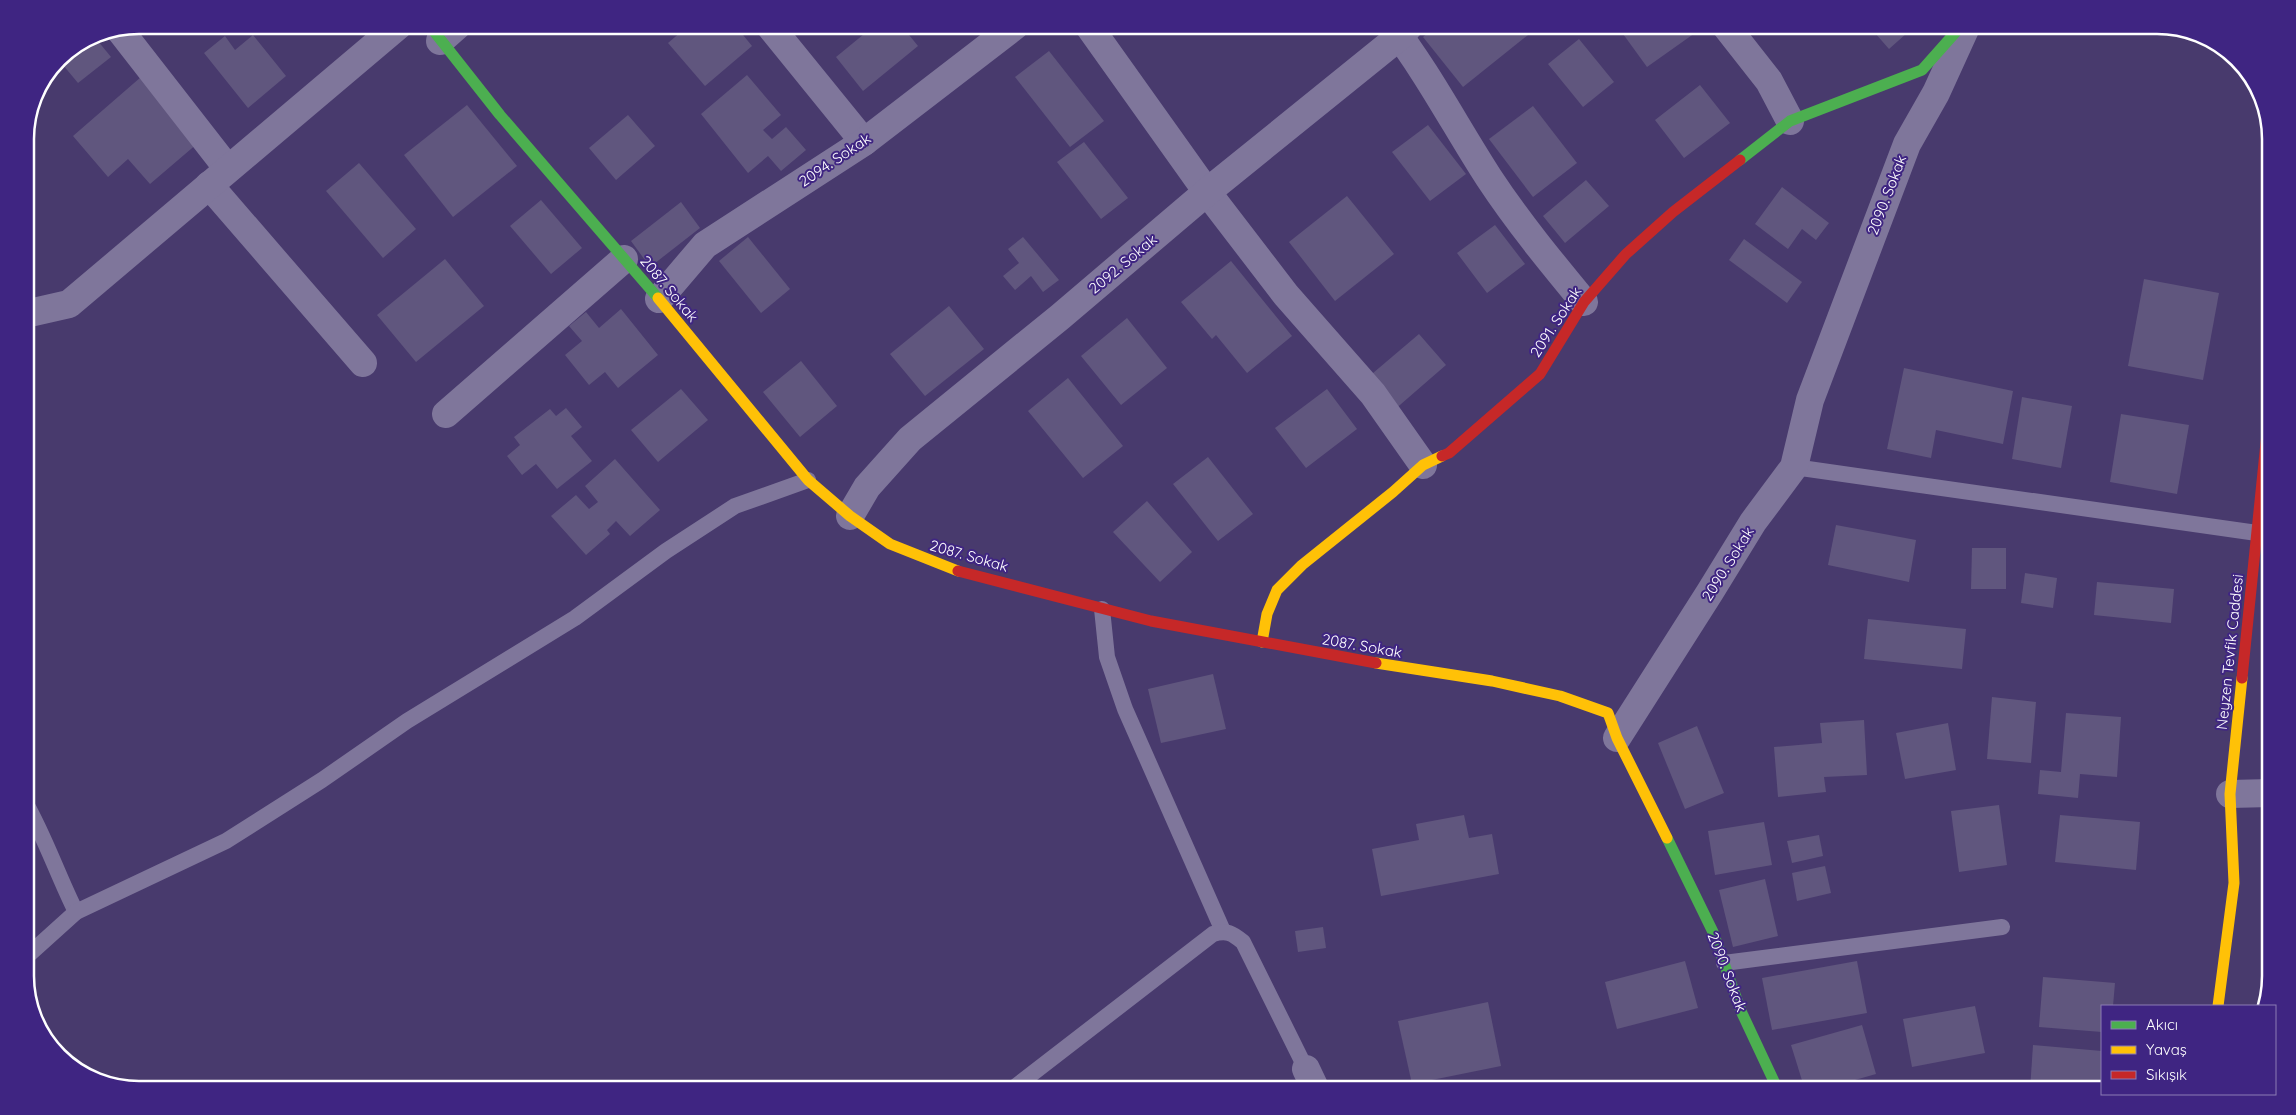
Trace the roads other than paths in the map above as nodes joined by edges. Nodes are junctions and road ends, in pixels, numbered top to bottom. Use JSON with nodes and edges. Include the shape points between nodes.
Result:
{"nodes":[{"id":1,"x":388,"y":34,"type":"edge"},
{"id":2,"x":445,"y":34,"type":"edge"},
{"id":3,"x":776,"y":34,"type":"edge"},
{"id":4,"x":1004,"y":34,"type":"edge"},
{"id":5,"x":1094,"y":34,"type":"edge"},
{"id":6,"x":1394,"y":34,"type":"edge"},
{"id":7,"x":1403,"y":34,"type":"edge"},
{"id":8,"x":1731,"y":34,"type":"edge"},
{"id":9,"x":1954,"y":34,"type":"edge"},
{"id":10,"x":1964,"y":34,"type":"edge"},
{"id":11,"x":123,"y":35,"type":"edge"},
{"id":12,"x":1790,"y":121,"type":"junction"},
{"id":13,"x":864,"y":142,"type":"junction"},
{"id":14,"x":219,"y":177,"type":"junction"},
{"id":15,"x":1207,"y":192,"type":"junction"},
{"id":16,"x":624,"y":259,"type":"junction"},
{"id":17,"x":658,"y":299,"type":"junction"},
{"id":18,"x":1584,"y":302,"type":"junction"},
{"id":19,"x":34,"y":312,"type":"edge"},
{"id":20,"x":363,"y":363,"type":"dead end"},
{"id":21,"x":446,"y":414,"type":"dead end"},
{"id":22,"x":1423,"y":465,"type":"junction"},
{"id":23,"x":1794,"y":467,"type":"junction"},
{"id":24,"x":808,"y":480,"type":"junction"},
{"id":25,"x":2262,"y":491,"type":"edge"},
{"id":26,"x":850,"y":516,"type":"junction"},
{"id":27,"x":2258,"y":533,"type":"junction"},
{"id":28,"x":1102,"y":609,"type":"junction"},
{"id":29,"x":1262,"y":642,"type":"junction"},
{"id":30,"x":1617,"y":738,"type":"junction"},
{"id":31,"x":2262,"y":793,"type":"edge"},
{"id":32,"x":2230,"y":794,"type":"junction"},
{"id":33,"x":34,"y":818,"type":"edge"},
{"id":34,"x":76,"y":912,"type":"junction"},
{"id":35,"x":2002,"y":927,"type":"dead end"},
{"id":36,"x":1222,"y":931,"type":"junction"},
{"id":37,"x":34,"y":950,"type":"edge"},
{"id":38,"x":1724,"y":964,"type":"junction"},
{"id":39,"x":2218,"y":1005,"type":"edge"},
{"id":40,"x":1311,"y":1079,"type":"edge"},
{"id":41,"x":1022,"y":1081,"type":"edge"},
{"id":42,"x":1774,"y":1081,"type":"edge"}],
"edges":[{"from":1,"to":14,"type":"street"},
{"from":2,"to":16,"type":"street","name":"2087. Sokak"},
{"from":3,"to":13,"type":"street"},
{"from":4,"to":13,"type":"street","name":"2094. Sokak"},
{"from":5,"to":15,"type":"street"},
{"from":6,"to":15,"type":"street","name":"2092. Sokak"},
{"from":7,"to":18,"type":"street","via":[[1519,222]]},
{"from":8,"to":12,"type":"street","via":[[1769,82]]},
{"from":9,"to":12,"type":"street","name":"2091. Sokak","via":[[1922,70]]},
{"from":10,"to":23,"type":"street","name":"2090. Sokak","via":[[1907,144],[1810,400]]},
{"from":11,"to":14,"type":"street"},
{"from":12,"to":18,"type":"street","name":"2091. Sokak","via":[[1626,254]]},
{"from":13,"to":17,"type":"street","name":"2094. Sokak","via":[[705,245]]},
{"from":14,"to":19,"type":"street","via":[[69,304]]},
{"from":14,"to":20,"type":"street"},
{"from":15,"to":22,"type":"street","via":[[1286,295],[1373,394]]},
{"from":15,"to":26,"type":"street","name":"2092. Sokak","via":[[910,439],[867,487]]},
{"from":16,"to":17,"type":"street","name":"2087. Sokak"},
{"from":16,"to":21,"type":"street"},
{"from":17,"to":24,"type":"street","name":"2087. Sokak"},
{"from":18,"to":22,"type":"street","name":"2091. Sokak","via":[[1540,374],[1449,453]]},
{"from":22,"to":29,"type":"street","name":"2091. Sokak","via":[[1302,565],[1277,590],[1267,614]]},
{"from":23,"to":27,"type":"lane"},
{"from":23,"to":30,"type":"street","name":"2090. Sokak","via":[[1753,522]]},
{"from":24,"to":26,"type":"street","name":"2087. Sokak"},
{"from":24,"to":34,"type":"lane","via":[[735,506],[666,550],[575,618],[407,721],[322,780],[226,840]]},
{"from":25,"to":27,"type":"street","name":"Neyzen Tevfik Caddesi"},
{"from":26,"to":28,"type":"street","name":"2087. Sokak","via":[[890,544],[952,569]]},
{"from":27,"to":32,"type":"street","name":"Neyzen Tevfik Caddesi"},
{"from":28,"to":29,"type":"street","name":"2087. Sokak"},
{"from":28,"to":36,"type":"lane","via":[[1107,657],[1125,709]]},
{"from":29,"to":30,"type":"street","name":"2087. Sokak","via":[[1492,681],[1560,696],[1608,713]]},
{"from":30,"to":38,"type":"street","name":"2090. Sokak","via":[[1713,932]]},
{"from":31,"to":32,"type":"street"},
{"from":32,"to":39,"type":"street","name":"Neyzen Tevfik Caddesi","via":[[2234,884]]},
{"from":33,"to":34,"type":"lane"},
{"from":34,"to":37,"type":"lane"},
{"from":35,"to":38,"type":"lane"},
{"from":36,"to":40,"type":"lane","via":[[1231,932],[1243,942]]},
{"from":36,"to":41,"type":"lane","via":[[1213,934]]},
{"from":38,"to":42,"type":"street","name":"2090. Sokak","via":[[1741,1011]]}]}
